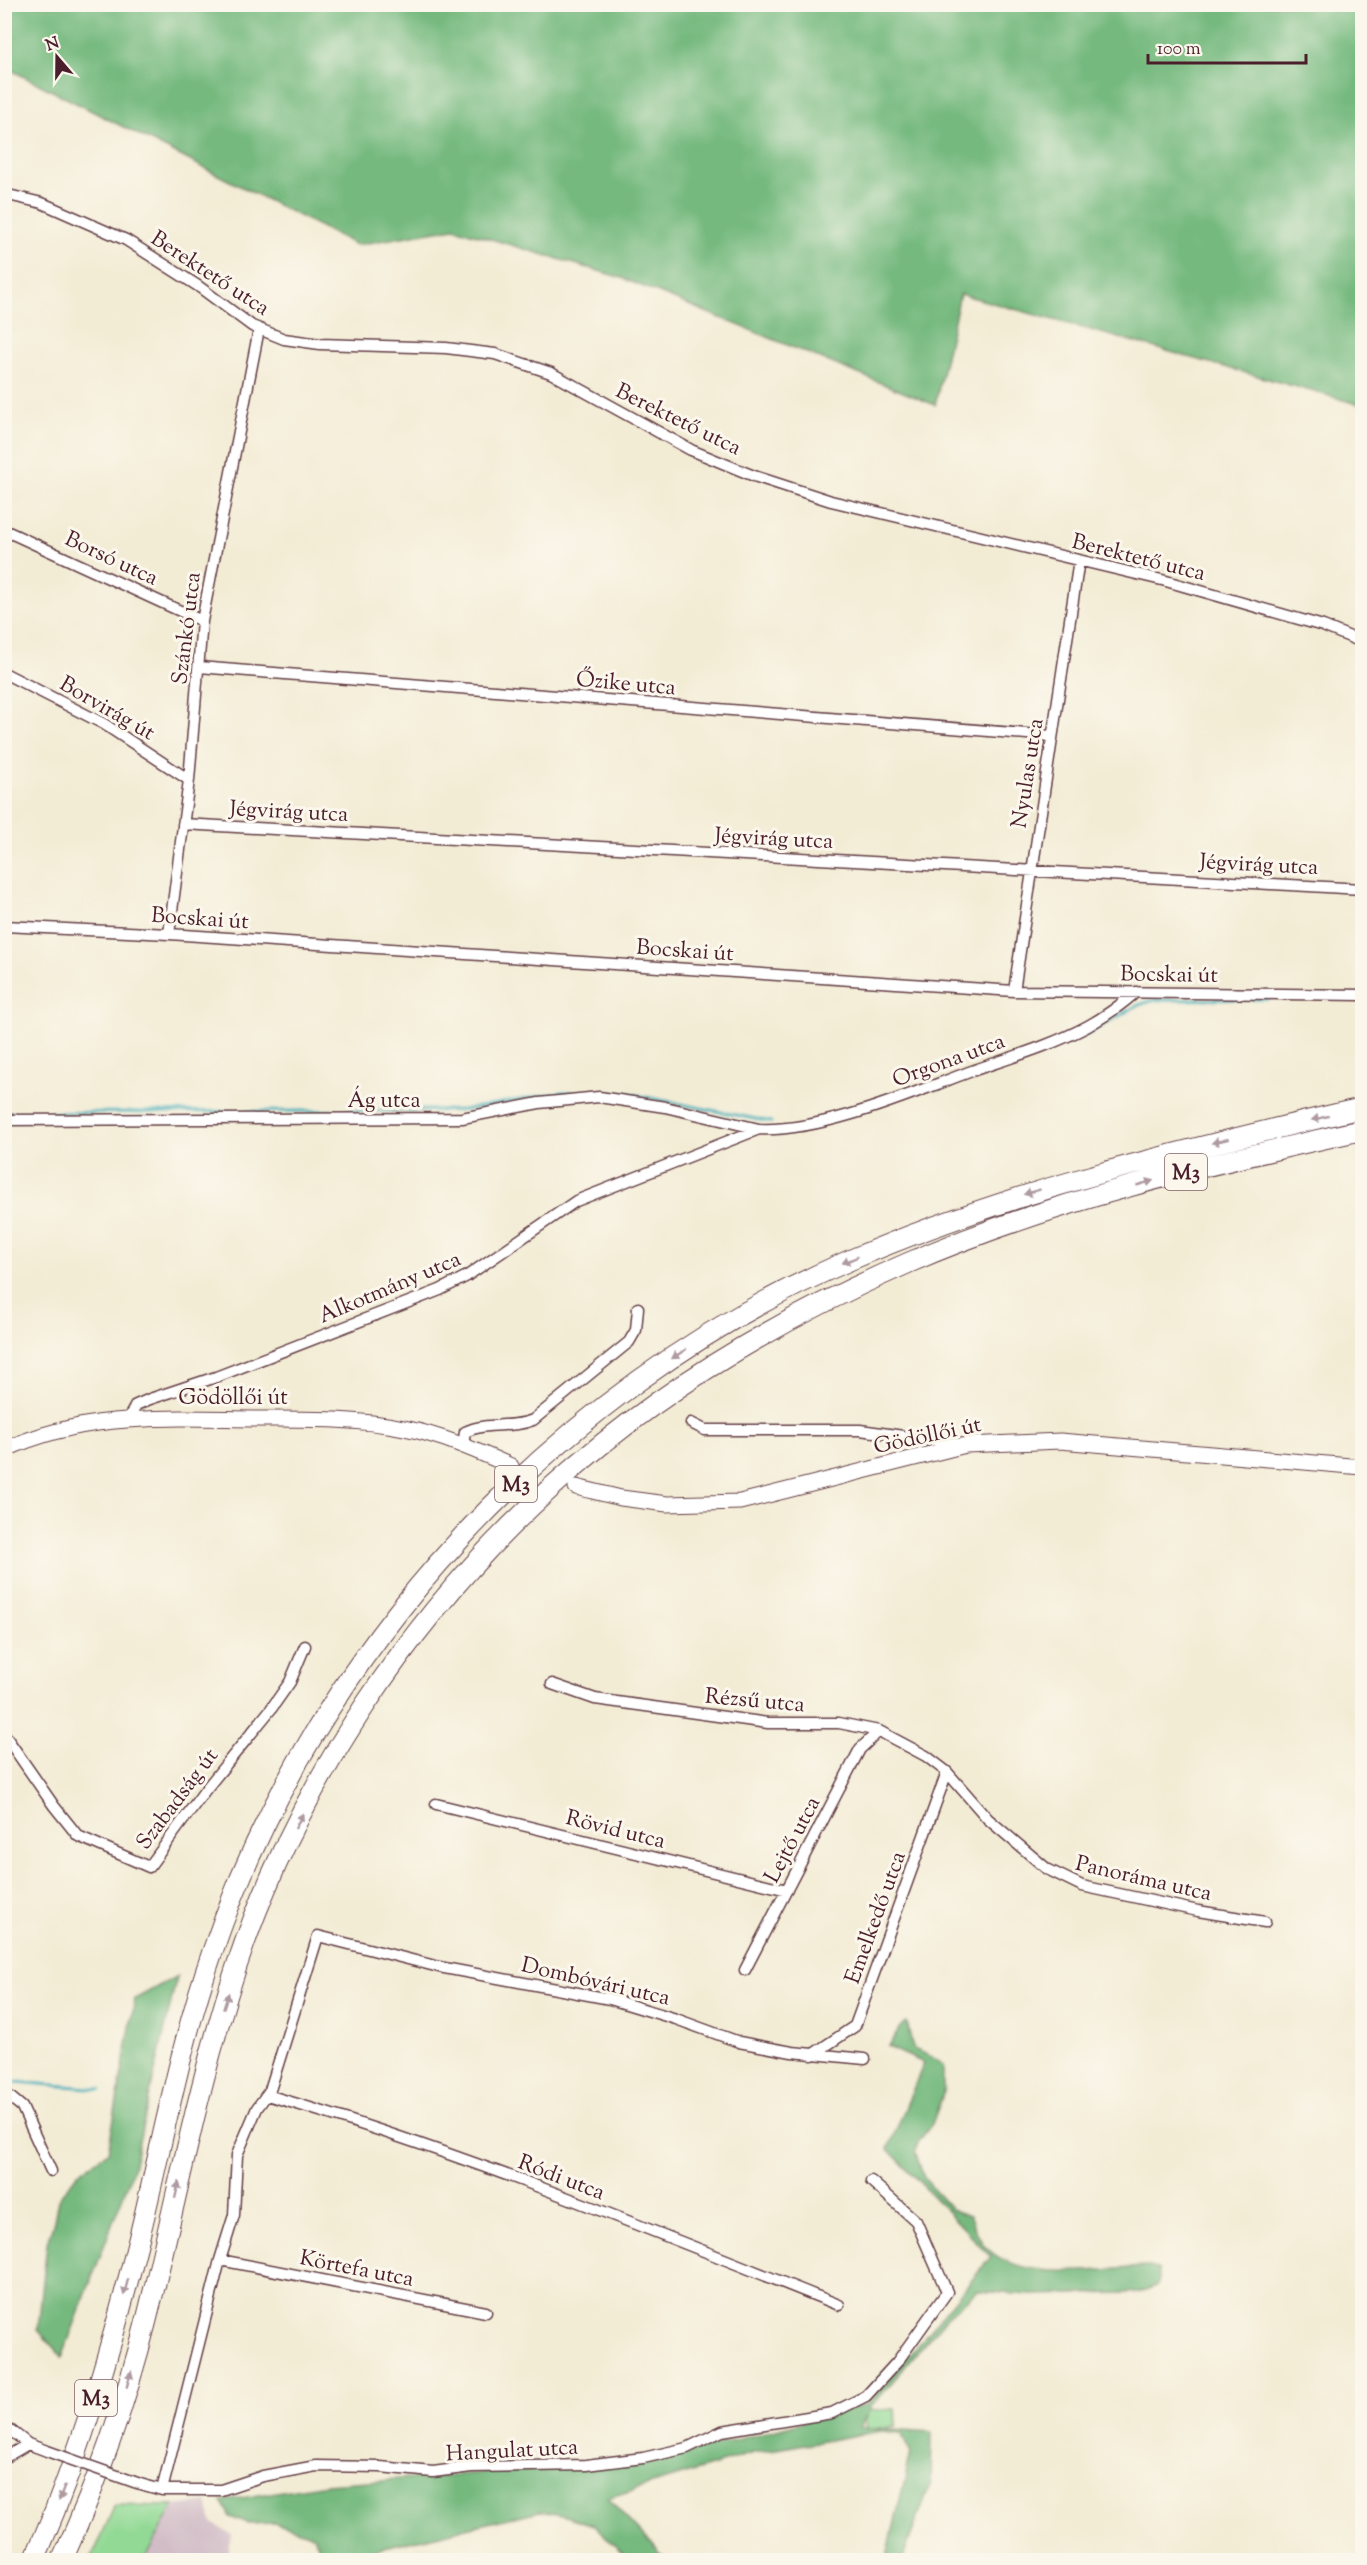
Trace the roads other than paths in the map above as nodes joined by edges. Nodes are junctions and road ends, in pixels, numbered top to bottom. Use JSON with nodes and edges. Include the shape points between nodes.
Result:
{"nodes":[{"id":1,"x":4,"y":194,"type":"edge"},
{"id":2,"x":259,"y":329,"type":"junction"},
{"id":3,"x":4,"y":530,"type":"edge"},
{"id":4,"x":1079,"y":560,"type":"junction"},
{"id":5,"x":202,"y":621,"type":"junction"},
{"id":6,"x":1362,"y":642,"type":"edge"},
{"id":7,"x":199,"y":667,"type":"junction"},
{"id":8,"x":4,"y":673,"type":"edge"},
{"id":9,"x":1051,"y":736,"type":"junction"},
{"id":10,"x":189,"y":780,"type":"junction"},
{"id":11,"x":183,"y":824,"type":"junction"},
{"id":12,"x":1031,"y":870,"type":"junction"},
{"id":13,"x":1362,"y":889,"type":"edge"},
{"id":14,"x":4,"y":926,"type":"edge"},
{"id":15,"x":169,"y":934,"type":"junction"},
{"id":16,"x":1014,"y":991,"type":"junction"},
{"id":17,"x":1136,"y":992,"type":"junction"},
{"id":18,"x":1362,"y":995,"type":"edge"},
{"id":19,"x":1362,"y":1108,"type":"edge"},
{"id":20,"x":4,"y":1120,"type":"edge"},
{"id":21,"x":759,"y":1129,"type":"junction"},
{"id":22,"x":1362,"y":1130,"type":"edge"},
{"id":23,"x":638,"y":1308,"type":"dead end"},
{"id":24,"x":128,"y":1419,"type":"junction"},
{"id":25,"x":692,"y":1423,"type":"dead end"},
{"id":26,"x":966,"y":1444,"type":"junction"},
{"id":27,"x":463,"y":1445,"type":"junction"},
{"id":28,"x":4,"y":1450,"type":"edge"},
{"id":29,"x":511,"y":1466,"type":"dead end"},
{"id":30,"x":1362,"y":1467,"type":"edge"},
{"id":31,"x":576,"y":1487,"type":"dead end"},
{"id":32,"x":305,"y":1646,"type":"dead end"},
{"id":33,"x":552,"y":1684,"type":"dead end"},
{"id":34,"x":879,"y":1731,"type":"junction"},
{"id":35,"x":4,"y":1734,"type":"edge"},
{"id":36,"x":947,"y":1772,"type":"junction"},
{"id":37,"x":436,"y":1804,"type":"dead end"},
{"id":38,"x":787,"y":1890,"type":"junction"},
{"id":39,"x":1265,"y":1922,"type":"dead end"},
{"id":40,"x":745,"y":1970,"type":"dead end"},
{"id":41,"x":812,"y":2055,"type":"junction"},
{"id":42,"x":865,"y":2059,"type":"dead end"},
{"id":43,"x":4,"y":2092,"type":"edge"},
{"id":44,"x":267,"y":2095,"type":"junction"},
{"id":45,"x":51,"y":2171,"type":"dead end"},
{"id":46,"x":872,"y":2181,"type":"dead end"},
{"id":47,"x":220,"y":2260,"type":"junction"},
{"id":48,"x":839,"y":2305,"type":"dead end"},
{"id":49,"x":486,"y":2312,"type":"dead end"},
{"id":50,"x":4,"y":2425,"type":"edge"},
{"id":51,"x":28,"y":2444,"type":"junction"},
{"id":52,"x":4,"y":2458,"type":"edge"},
{"id":53,"x":162,"y":2490,"type":"junction"},
{"id":54,"x":34,"y":2560,"type":"edge"},
{"id":55,"x":62,"y":2560,"type":"edge"}],
"edges":[{"from":1,"to":2,"type":"street","name":"Berektető utca","via":[[42,203],[126,240]]},
{"from":2,"to":4,"type":"street","name":"Berektető utca","via":[[284,339],[320,344],[446,348],[495,354],[551,373],[691,450],[754,476],[831,501]]},
{"from":2,"to":5,"type":"street","name":"Szánkó utca"},
{"from":3,"to":5,"type":"street","name":"Borsó utca"},
{"from":4,"to":6,"type":"street","name":"Berektető utca","via":[[1211,593],[1323,626]]},
{"from":4,"to":9,"type":"street","name":"Nyulas utca"},
{"from":5,"to":7,"type":"street","name":"Szánkó utca"},
{"from":7,"to":9,"type":"street","name":"Őzike utca"},
{"from":7,"to":10,"type":"street","name":"Szánkó utca"},
{"from":8,"to":10,"type":"street","name":"Borvirág út","via":[[104,724]]},
{"from":9,"to":12,"type":"street","name":"Nyulas utca"},
{"from":10,"to":11,"type":"street","name":"Szánkó utca"},
{"from":11,"to":12,"type":"street","name":"Jégvirág utca"},
{"from":11,"to":15,"type":"street","name":"Szánkó utca"},
{"from":12,"to":13,"type":"street","name":"Jégvirág utca"},
{"from":12,"to":16,"type":"street","name":"Nyulas utca"},
{"from":14,"to":15,"type":"street","name":"Bocskai út"},
{"from":15,"to":16,"type":"street","name":"Bocskai út"},
{"from":16,"to":17,"type":"street","name":"Bocskai út"},
{"from":17,"to":18,"type":"street","name":"Bocskai út"},
{"from":17,"to":21,"type":"street","name":"Orgona utca","via":[[1088,1026],[1039,1047],[837,1117],[791,1128]]},
{"from":19,"to":54,"type":"highway","number":"M3","one_way":true,"via":[[1087,1175],[958,1217],[842,1264],[732,1321],[654,1370],[540,1461],[463,1536],[383,1632],[316,1730],[269,1816],[226,1912],[183,2042],[141,2230],[99,2387]]},
{"from":20,"to":21,"type":"street","name":"Ág utca","via":[[462,1118],[540,1103],[599,1097],[665,1107]]},
{"from":21,"to":24,"type":"street","name":"Alkotmány utca","via":[[576,1201],[441,1290],[150,1399],[136,1405]]},
{"from":55,"to":22,"type":"highway","number":"M3","one_way":true,"via":[[98,2474],[145,2327],[216,2031],[254,1920],[299,1820],[341,1744],[391,1668],[477,1562],[552,1486],[634,1419],[750,1342],[828,1300],[910,1262],[1030,1218],[1158,1179]]},
{"from":23,"to":27,"type":"street","via":[[636,1330],[629,1342],[533,1420],[523,1425],[474,1427],[465,1432]]},
{"from":24,"to":27,"type":"main road","name":"Gödöllői út","via":[[332,1419],[404,1428]]},
{"from":24,"to":28,"type":"main road","name":"Gödöllői út","via":[[65,1428]]},
{"from":25,"to":26,"type":"street","via":[[705,1430],[860,1430]]},
{"from":26,"to":30,"type":"main road","name":"Gödöllői út","via":[[1060,1441]]},
{"from":26,"to":31,"type":"main road","name":"Gödöllői út","via":[[740,1502],[667,1504]]},
{"from":27,"to":29,"type":"main road","name":"Gödöllői út"},
{"from":32,"to":35,"type":"street","name":"Szabadság út","via":[[290,1682],[271,1709],[149,1867],[78,1836]]},
{"from":33,"to":34,"type":"street","name":"Rézsű utca","via":[[595,1699],[768,1723],[838,1723]]},
{"from":34,"to":36,"type":"street","name":"Rézsű utca"},
{"from":34,"to":38,"type":"street","name":"Lejtő utca","via":[[860,1749]]},
{"from":36,"to":39,"type":"street","name":"Panoráma utca","via":[[988,1819],[1047,1869],[1066,1880]]},
{"from":36,"to":41,"type":"street","name":"Emelkedő utca","via":[[855,2026]]},
{"from":37,"to":38,"type":"street","name":"Rövid utca"},
{"from":38,"to":40,"type":"street","name":"Lejtő utca"},
{"from":41,"to":42,"type":"street","name":"Dombóvári utca"},
{"from":41,"to":44,"type":"street","name":"Dombóvári utca","via":[[739,2042],[610,1999],[439,1967],[318,1936]]},
{"from":43,"to":45,"type":"street","via":[[22,2107]]},
{"from":44,"to":47,"type":"street","via":[[257,2108],[237,2154],[234,2215]]},
{"from":44,"to":48,"type":"street","name":"Ródi utca","via":[[358,2121],[546,2190]]},
{"from":46,"to":53,"type":"street","name":"Hangulat utca","via":[[916,2221],[947,2292],[897,2362],[866,2396],[832,2413],[723,2431],[687,2448],[643,2458],[586,2465],[471,2467],[433,2472],[316,2466],[263,2476],[221,2490]]},
{"from":47,"to":49,"type":"street","name":"Körtefa utca"},
{"from":47,"to":53,"type":"street"},
{"from":50,"to":51,"type":"street","name":"Hangulat utca"},
{"from":51,"to":52,"type":"street"},
{"from":51,"to":53,"type":"street","name":"Hangulat utca","bridge":true}]}
